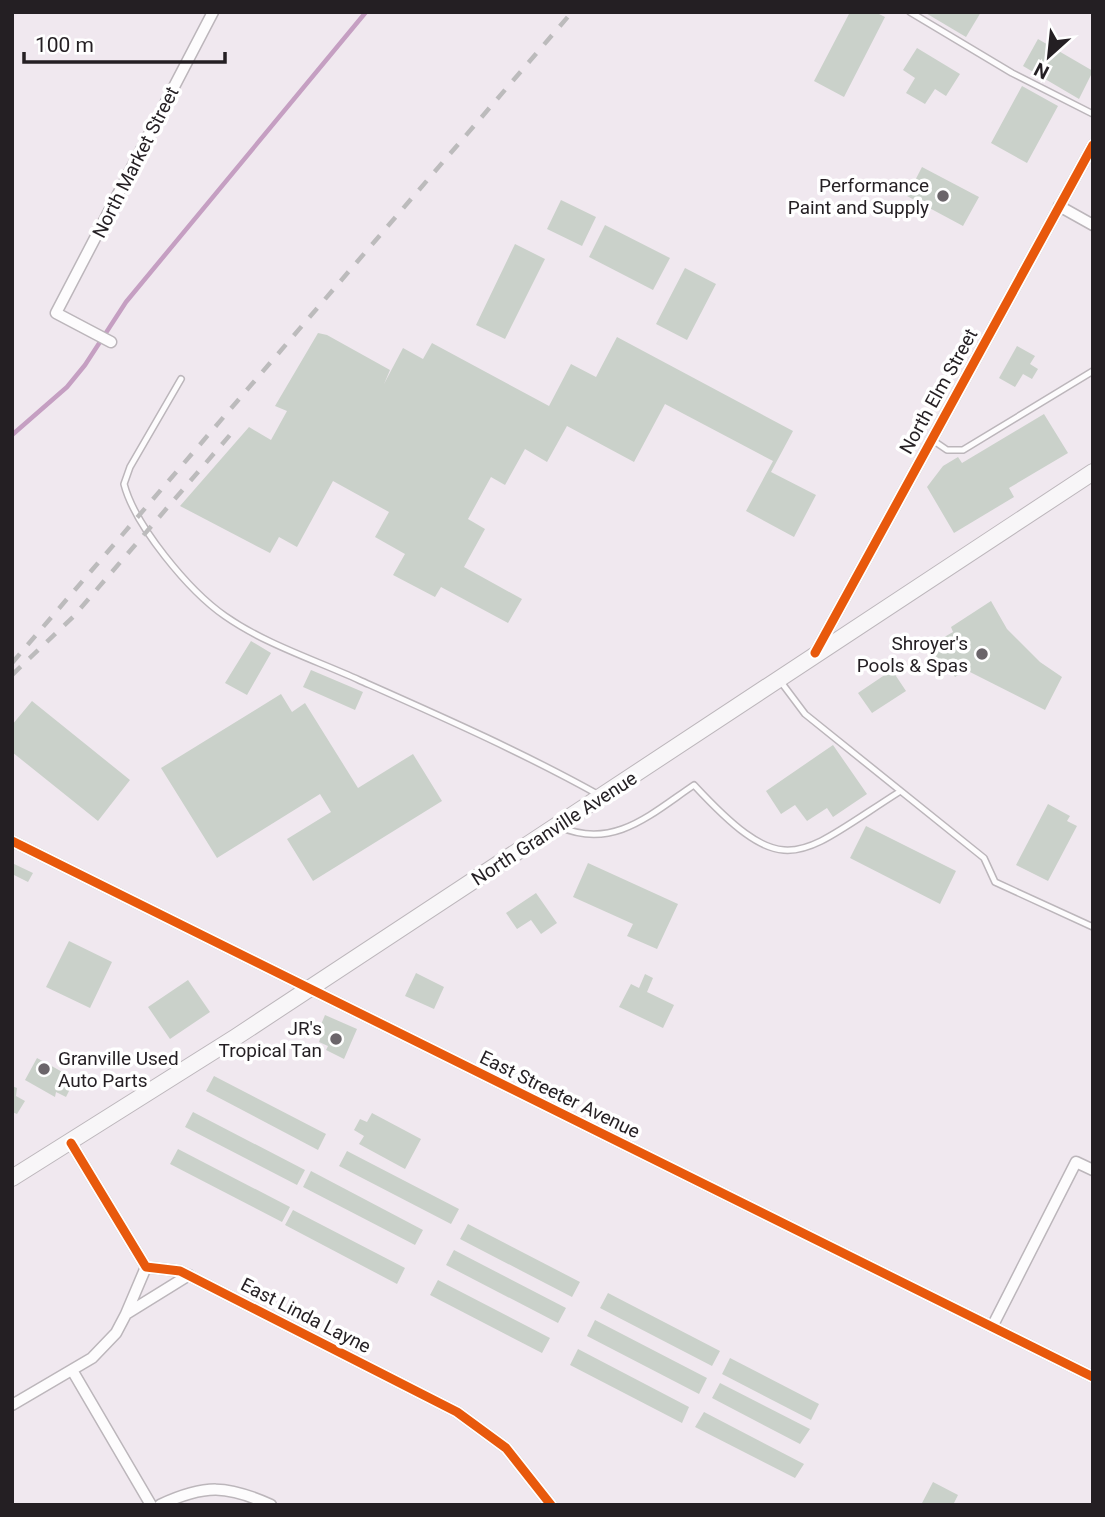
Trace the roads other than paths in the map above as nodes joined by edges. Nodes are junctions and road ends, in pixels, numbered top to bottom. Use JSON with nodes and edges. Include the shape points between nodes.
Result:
{"nodes":[{"id":1,"x":213,"y":12,"type":"edge"},
{"id":2,"x":910,"y":12,"type":"edge"},
{"id":3,"x":1093,"y":114,"type":"edge"},
{"id":4,"x":1093,"y":145,"type":"edge"},
{"id":5,"x":1059,"y":206,"type":"junction"},
{"id":6,"x":1093,"y":225,"type":"edge"},
{"id":7,"x":111,"y":342,"type":"dead end"},
{"id":8,"x":1093,"y":371,"type":"edge"},
{"id":9,"x":181,"y":379,"type":"dead end"},
{"id":10,"x":931,"y":439,"type":"junction"},
{"id":11,"x":1093,"y":472,"type":"edge"},
{"id":12,"x":815,"y":653,"type":"junction"},
{"id":13,"x":779,"y":679,"type":"junction"},
{"id":14,"x":899,"y":792,"type":"junction"},
{"id":15,"x":601,"y":797,"type":"junction"},
{"id":16,"x":557,"y":826,"type":"junction"},
{"id":17,"x":12,"y":841,"type":"edge"},
{"id":18,"x":1093,"y":928,"type":"edge"},
{"id":19,"x":311,"y":987,"type":"junction"},
{"id":20,"x":71,"y":1143,"type":"junction"},
{"id":21,"x":1093,"y":1170,"type":"edge"},
{"id":22,"x":12,"y":1178,"type":"edge"},
{"id":23,"x":146,"y":1267,"type":"junction"},
{"id":24,"x":189,"y":1275,"type":"junction"},
{"id":25,"x":126,"y":1314,"type":"junction"},
{"id":26,"x":992,"y":1327,"type":"junction"},
{"id":27,"x":72,"y":1370,"type":"junction"},
{"id":28,"x":1093,"y":1377,"type":"edge"},
{"id":29,"x":12,"y":1405,"type":"edge"},
{"id":30,"x":152,"y":1505,"type":"edge"},
{"id":31,"x":160,"y":1505,"type":"edge"},
{"id":32,"x":271,"y":1505,"type":"edge"},
{"id":33,"x":551,"y":1505,"type":"edge"}],
"edges":[{"from":1,"to":7,"type":"street","name":"North Market Street","via":[[56,313]]},
{"from":2,"to":3,"type":"lane","via":[[1012,73]]},
{"from":4,"to":5,"type":"street","name":"North Elm Street"},
{"from":5,"to":6,"type":"street"},
{"from":5,"to":10,"type":"street","name":"North Elm Street"},
{"from":8,"to":10,"type":"lane","via":[[963,450],[947,450]]},
{"from":9,"to":15,"type":"lane","via":[[124,484],[137,517],[199,597],[255,634],[400,698]]},
{"from":10,"to":12,"type":"street","name":"North Elm Street"},
{"from":11,"to":12,"type":"main road","name":"North Granville Avenue"},
{"from":12,"to":13,"type":"main road","name":"North Granville Avenue"},
{"from":13,"to":14,"type":"lane","via":[[805,714]]},
{"from":13,"to":15,"type":"main road","name":"North Granville Avenue"},
{"from":14,"to":16,"type":"lane","via":[[808,849],[789,852],[750,839],[694,785],[617,832],[586,836]]},
{"from":14,"to":18,"type":"lane","via":[[984,858],[995,882]]},
{"from":15,"to":16,"type":"main road","name":"North Granville Avenue"},
{"from":16,"to":19,"type":"main road","name":"North Granville Avenue"},
{"from":17,"to":19,"type":"street","name":"East Streeter Avenue"},
{"from":19,"to":20,"type":"main road","name":"North Granville Avenue"},
{"from":19,"to":26,"type":"street","name":"East Streeter Avenue","via":[[455,1063]]},
{"from":20,"to":22,"type":"main road","name":"North Granville Avenue"},
{"from":20,"to":23,"type":"street"},
{"from":21,"to":26,"type":"street","via":[[1076,1162]]},
{"from":23,"to":24,"type":"street","name":"East Linda Layne","via":[[171,1268]]},
{"from":23,"to":25,"type":"street"},
{"from":24,"to":25,"type":"street"},
{"from":24,"to":33,"type":"street","name":"East Linda Layne","via":[[457,1412],[506,1448]]},
{"from":25,"to":27,"type":"street","via":[[106,1345]]},
{"from":26,"to":28,"type":"street","name":"East Streeter Avenue"},
{"from":27,"to":29,"type":"street"},
{"from":27,"to":30,"type":"street"},
{"from":31,"to":32,"type":"street","via":[[194,1492],[226,1488]]}]}
